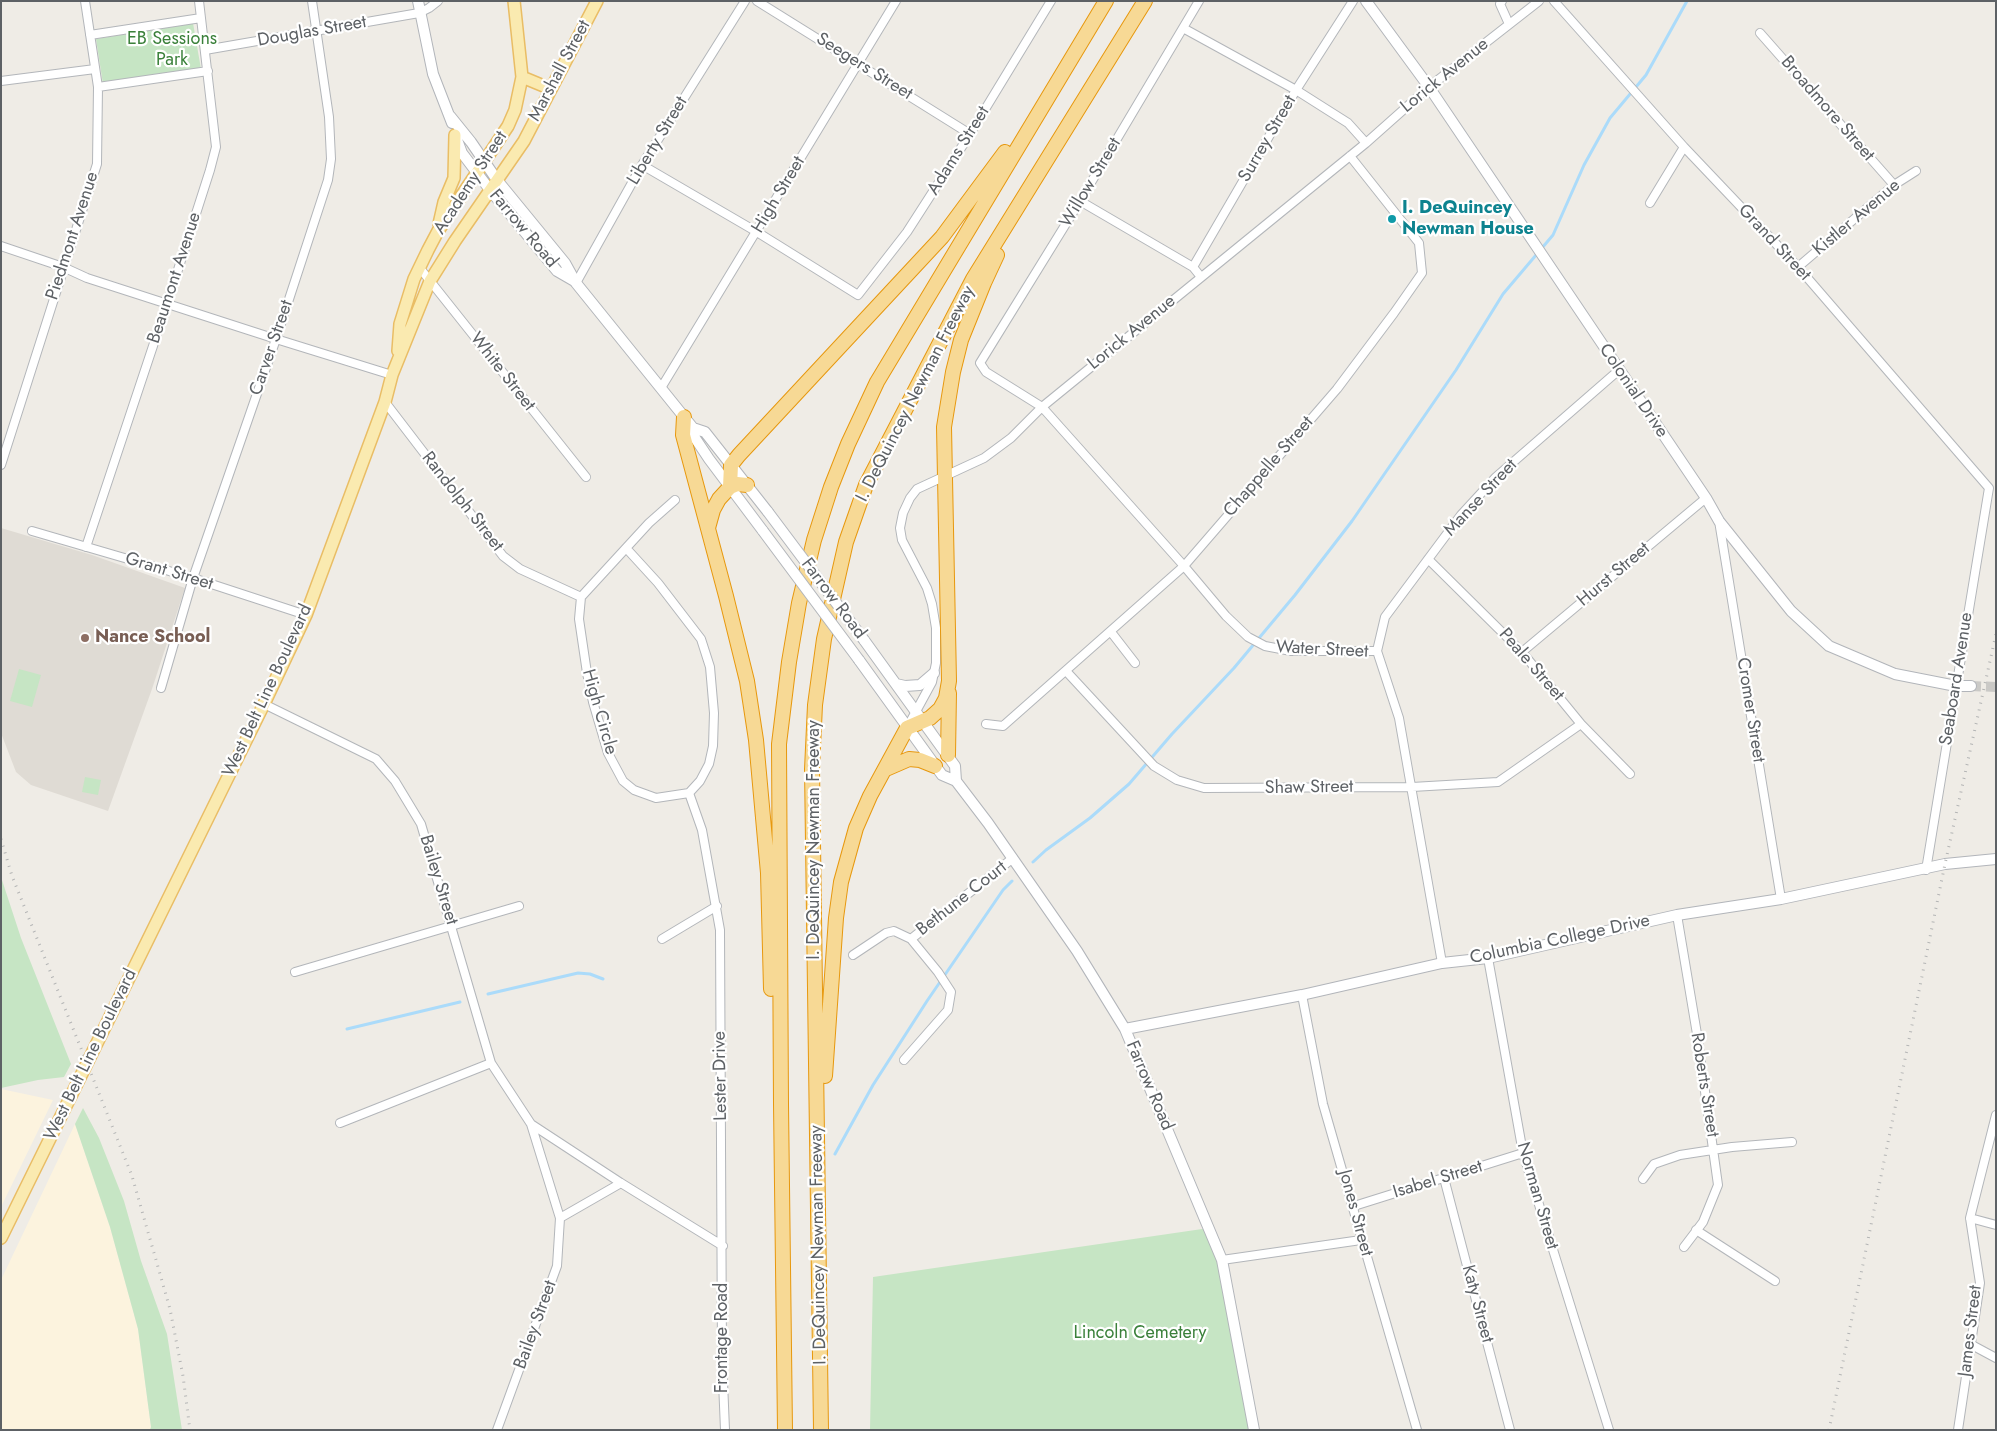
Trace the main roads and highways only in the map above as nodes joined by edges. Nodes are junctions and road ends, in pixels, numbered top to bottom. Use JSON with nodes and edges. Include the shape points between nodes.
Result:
{"nodes":[{"id":1,"x":418,"y":1,"type":"edge"},
{"id":2,"x":514,"y":1,"type":"edge"},
{"id":3,"x":597,"y":1,"type":"edge"},
{"id":4,"x":1106,"y":1,"type":"edge"},
{"id":5,"x":1145,"y":1,"type":"edge"},
{"id":6,"x":1366,"y":1,"type":"edge"},
{"id":7,"x":1082,"y":40,"type":"junction"},
{"id":8,"x":522,"y":77,"type":"junction"},
{"id":9,"x":551,"y":89,"type":"junction"},
{"id":10,"x":450,"y":116,"type":"junction"},
{"id":11,"x":456,"y":135,"type":"junction"},
{"id":12,"x":524,"y":141,"type":"joint"},
{"id":13,"x":485,"y":161,"type":"junction"},
{"id":14,"x":477,"y":173,"type":"junction"},
{"id":15,"x":497,"y":180,"type":"junction"},
{"id":16,"x":490,"y":190,"type":"junction"},
{"id":17,"x":1018,"y":206,"type":"junction"},
{"id":18,"x":438,"y":231,"type":"junction"},
{"id":19,"x":576,"y":283,"type":"junction"},
{"id":20,"x":397,"y":360,"type":"junction"},
{"id":21,"x":689,"y":422,"type":"junction"},
{"id":22,"x":731,"y":465,"type":"junction"},
{"id":23,"x":747,"y":485,"type":"junction"},
{"id":24,"x":730,"y":487,"type":"junction"},
{"id":25,"x":708,"y":528,"type":"junction"},
{"id":26,"x":934,"y":672,"type":"road end"},
{"id":27,"x":949,"y":681,"type":"junction"},
{"id":28,"x":896,"y":684,"type":"junction"},
{"id":29,"x":1971,"y":686,"type":"tunnel mouth"},
{"id":30,"x":920,"y":716,"type":"junction"},
{"id":31,"x":907,"y":728,"type":"junction"},
{"id":32,"x":948,"y":755,"type":"junction"},
{"id":33,"x":935,"y":766,"type":"junction"},
{"id":34,"x":886,"y":769,"type":"junction"},
{"id":35,"x":956,"y":781,"type":"junction"},
{"id":36,"x":1996,"y":859,"type":"edge"},
{"id":37,"x":1125,"y":1029,"type":"junction"},
{"id":38,"x":781,"y":1104,"type":"junction"},
{"id":39,"x":818,"y":1131,"type":"junction"},
{"id":40,"x":1,"y":1238,"type":"edge"},
{"id":41,"x":786,"y":1430,"type":"edge"},
{"id":42,"x":821,"y":1430,"type":"edge"},
{"id":43,"x":1254,"y":1430,"type":"edge"}],
"edges":[{"from":1,"to":10,"type":"main road","name":"Farrow Road","via":[[433,74]]},
{"from":2,"to":8,"type":"main road","name":"Academy Street"},
{"from":3,"to":9,"type":"main road","name":"Marshall Street"},
{"from":4,"to":7,"type":"highway","name":"I. DeQuincey Newman Freeway"},
{"from":5,"to":17,"type":"highway","name":"I. DeQuincey Newman Freeway"},
{"from":6,"to":29,"type":"main road","name":"Colonial Drive","via":[[1429,87],[1719,521],[1791,611],[1829,646],[1895,674]]},
{"from":7,"to":22,"type":"highway","via":[[942,237]]},
{"from":7,"to":38,"type":"highway","name":"I. DeQuincey Newman Freeway","via":[[877,382],[848,444],[814,540],[799,602],[780,744]]},
{"from":8,"to":9,"type":"main road"},
{"from":8,"to":13,"type":"main road","name":"Academy Street","via":[[508,126]]},
{"from":9,"to":12,"type":"main road","name":"Marshall Street"},
{"from":10,"to":11,"type":"main road","name":"Farrow Road"},
{"from":10,"to":13,"type":"main road","name":"Farrow Road"},
{"from":11,"to":14,"type":"main road","name":"Farrow Road","via":[[462,153]]},
{"from":11,"to":18,"type":"main road","via":[[454,178],[444,202]]},
{"from":12,"to":15,"type":"main road","name":"West Belt Line Boulevard"},
{"from":13,"to":14,"type":"main road","name":"Academy Street"},
{"from":13,"to":15,"type":"main road","name":"Farrow Road"},
{"from":14,"to":16,"type":"main road","name":"Farrow Road"},
{"from":14,"to":18,"type":"main road","name":"Academy Street"},
{"from":15,"to":16,"type":"main road","name":"West Belt Line Boulevard"},
{"from":15,"to":19,"type":"main road","name":"Farrow Road","via":[[565,262]]},
{"from":16,"to":19,"type":"main road","name":"Farrow Road","via":[[557,271]]},
{"from":16,"to":20,"type":"main road","name":"West Belt Line Boulevard","via":[[430,281]]},
{"from":17,"to":27,"type":"highway","via":[[971,313],[952,372],[944,427]]},
{"from":17,"to":39,"type":"highway","name":"I. DeQuincey Newman Freeway","via":[[973,279],[866,486],[846,542],[824,639],[815,705],[812,769]]},
{"from":18,"to":20,"type":"main road","name":"Academy Street","via":[[419,267],[400,324]]},
{"from":19,"to":21,"type":"main road","name":"Farrow Road"},
{"from":20,"to":40,"type":"main road","name":"West Belt Line Boulevard","via":[[385,402],[306,615]]},
{"from":21,"to":22,"type":"main road","name":"Farrow Road","via":[[705,432]]},
{"from":21,"to":24,"type":"main road","name":"Farrow Road","via":[[695,438]]},
{"from":21,"to":25,"type":"highway","via":[[683,435]]},
{"from":22,"to":23,"type":"main road","name":"Farrow Road"},
{"from":22,"to":24,"type":"highway"},
{"from":23,"to":24,"type":"highway"},
{"from":23,"to":28,"type":"main road","name":"Farrow Road","bridge":true},
{"from":24,"to":25,"type":"highway","via":[[713,510]]},
{"from":24,"to":31,"type":"main road","name":"Farrow Road","bridge":true},
{"from":25,"to":38,"type":"highway","via":[[747,681],[756,740],[768,873],[773,1049]]},
{"from":26,"to":28,"type":"main road","via":[[920,685]]},
{"from":27,"to":30,"type":"highway","via":[[940,709],[930,718]]},
{"from":27,"to":32,"type":"highway"},
{"from":28,"to":30,"type":"main road","name":"Farrow Road"},
{"from":30,"to":31,"type":"highway"},
{"from":30,"to":32,"type":"main road","name":"Farrow Road"},
{"from":31,"to":33,"type":"main road","name":"Farrow Road"},
{"from":31,"to":34,"type":"highway"},
{"from":32,"to":35,"type":"main road","name":"Farrow Road","via":[[955,766]]},
{"from":33,"to":34,"type":"highway","via":[[909,759]]},
{"from":33,"to":35,"type":"main road","name":"Farrow Road","via":[[942,775]]},
{"from":34,"to":39,"type":"highway","via":[[856,828],[841,882]]},
{"from":35,"to":37,"type":"main road","name":"Farrow Road","via":[[1078,951]]},
{"from":36,"to":37,"type":"main road","name":"Columbia College Drive","via":[[1945,864],[1781,899],[1677,915],[1488,958],[1442,963],[1302,995]]},
{"from":37,"to":43,"type":"main road","name":"Farrow Road","via":[[1222,1260]]},
{"from":38,"to":41,"type":"highway","name":"I. DeQuincey Newman Freeway"},
{"from":39,"to":42,"type":"highway","name":"I. DeQuincey Newman Freeway"}]}
